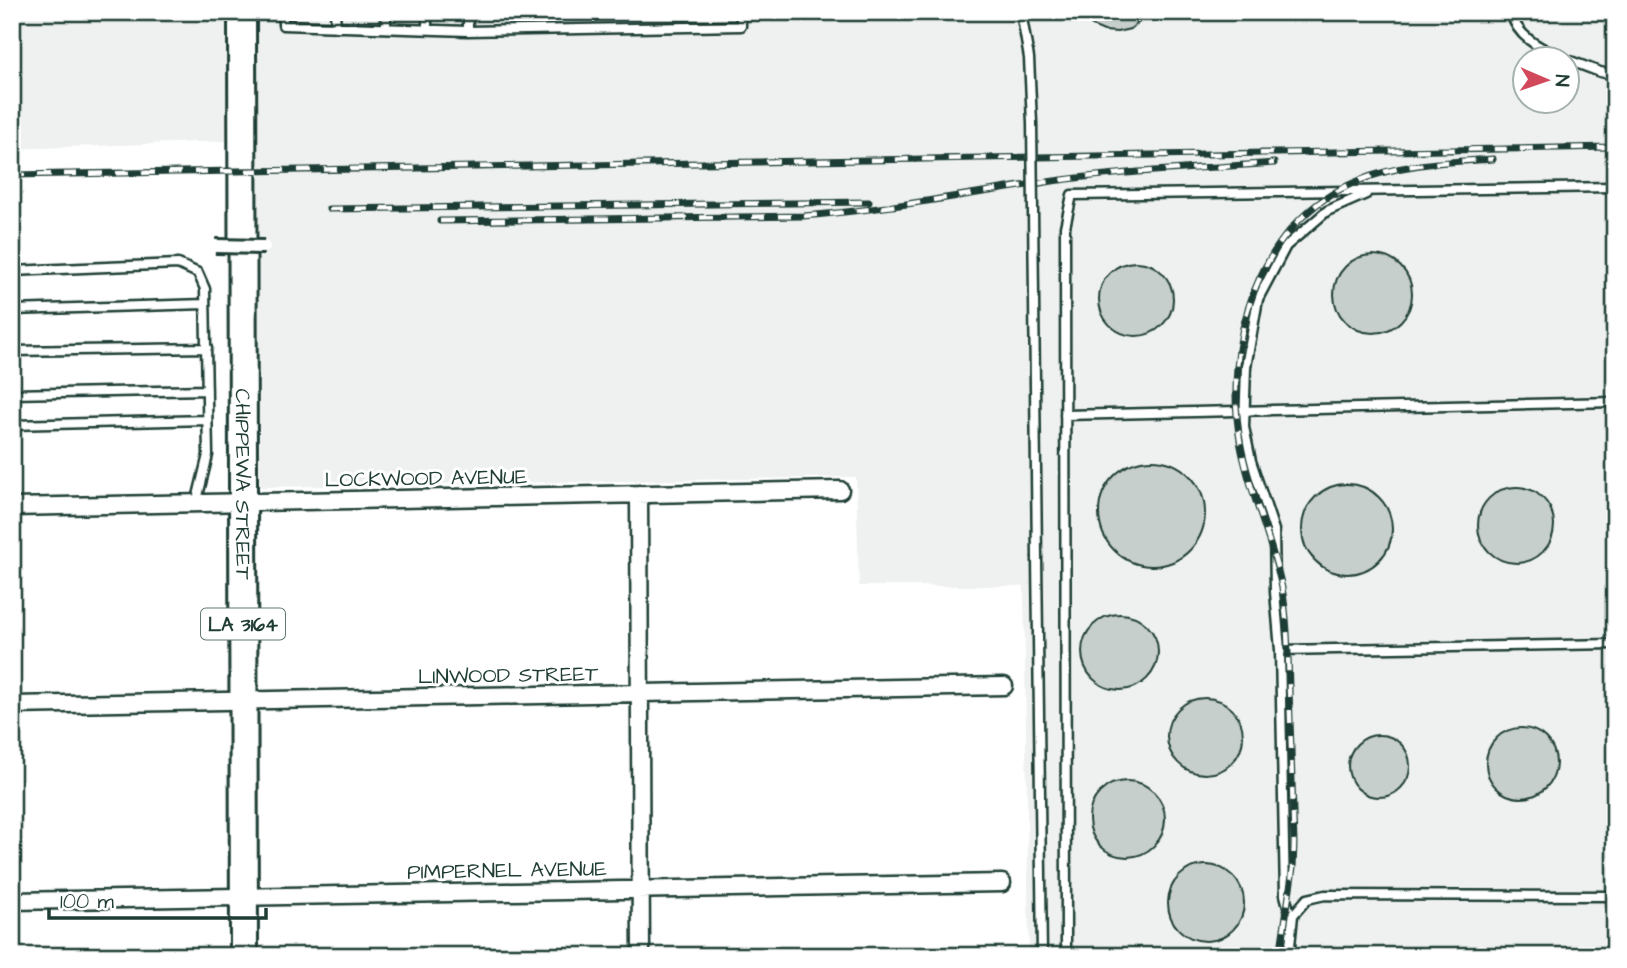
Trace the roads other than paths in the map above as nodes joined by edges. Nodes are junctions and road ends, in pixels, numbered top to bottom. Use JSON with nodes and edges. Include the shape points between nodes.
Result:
{"nodes":[{"id":1,"x":242,"y":12,"type":"edge"},
{"id":2,"x":283,"y":12,"type":"edge"},
{"id":3,"x":335,"y":12,"type":"edge"},
{"id":4,"x":386,"y":12,"type":"edge"},
{"id":5,"x":427,"y":12,"type":"edge"},
{"id":6,"x":468,"y":12,"type":"edge"},
{"id":7,"x":741,"y":12,"type":"edge"},
{"id":8,"x":1021,"y":12,"type":"edge"},
{"id":9,"x":1511,"y":12,"type":"edge"},
{"id":10,"x":336,"y":27,"type":"junction"},
{"id":11,"x":386,"y":28,"type":"junction"},
{"id":12,"x":427,"y":29,"type":"junction"},
{"id":13,"x":468,"y":31,"type":"junction"},
{"id":14,"x":1537,"y":46,"type":"edge"},
{"id":15,"x":1582,"y":65,"type":"edge"},
{"id":16,"x":1615,"y":75,"type":"edge"},
{"id":17,"x":1615,"y":187,"type":"edge"},
{"id":18,"x":1372,"y":191,"type":"junction"},
{"id":19,"x":215,"y":246,"type":"dead end"},
{"id":20,"x":264,"y":247,"type":"dead end"},
{"id":21,"x":12,"y":271,"type":"edge"},
{"id":22,"x":205,"y":304,"type":"junction"},
{"id":23,"x":12,"y":310,"type":"edge"},
{"id":24,"x":207,"y":348,"type":"junction"},
{"id":25,"x":12,"y":351,"type":"edge"},
{"id":26,"x":207,"y":390,"type":"junction"},
{"id":27,"x":12,"y":394,"type":"edge"},
{"id":28,"x":1615,"y":402,"type":"edge"},
{"id":29,"x":1245,"y":410,"type":"junction"},
{"id":30,"x":1065,"y":415,"type":"junction"},
{"id":31,"x":207,"y":420,"type":"junction"},
{"id":32,"x":12,"y":425,"type":"edge"},
{"id":33,"x":840,"y":490,"type":"dead end"},
{"id":34,"x":639,"y":494,"type":"junction"},
{"id":35,"x":243,"y":503,"type":"junction"},
{"id":36,"x":196,"y":504,"type":"junction"},
{"id":37,"x":12,"y":507,"type":"edge"},
{"id":38,"x":1615,"y":644,"type":"edge"},
{"id":39,"x":1280,"y":650,"type":"junction"},
{"id":40,"x":1004,"y":686,"type":"dead end"},
{"id":41,"x":639,"y":694,"type":"junction"},
{"id":42,"x":243,"y":701,"type":"junction"},
{"id":43,"x":12,"y":705,"type":"edge"},
{"id":44,"x":1002,"y":883,"type":"dead end"},
{"id":45,"x":640,"y":889,"type":"junction"},
{"id":46,"x":1615,"y":896,"type":"edge"},
{"id":47,"x":244,"y":897,"type":"junction"},
{"id":48,"x":12,"y":901,"type":"edge"},
{"id":49,"x":1292,"y":921,"type":"junction"},
{"id":50,"x":244,"y":956,"type":"edge"},
{"id":51,"x":641,"y":956,"type":"edge"},
{"id":52,"x":1042,"y":956,"type":"edge"},
{"id":53,"x":1066,"y":956,"type":"edge"},
{"id":54,"x":1289,"y":956,"type":"edge"}],
"edges":[{"from":1,"to":35,"type":"main road","name":"CHIPPEWA STREET","number":"LA 3164"},
{"from":2,"to":10,"type":"lane","via":[[283,25]]},
{"from":3,"to":10,"type":"lane"},
{"from":4,"to":11,"type":"lane"},
{"from":5,"to":12,"type":"lane"},
{"from":6,"to":13,"type":"lane"},
{"from":7,"to":13,"type":"lane","via":[[741,26]]},
{"from":8,"to":52,"type":"lane","bridge":true,"via":[[1030,58],[1032,123]]},
{"from":9,"to":14,"type":"lane","via":[[1513,24]]},
{"from":10,"to":11,"type":"lane"},
{"from":11,"to":12,"type":"lane"},
{"from":12,"to":13,"type":"lane"},
{"from":15,"to":16,"type":"lane"},
{"from":17,"to":18,"type":"lane"},
{"from":18,"to":29,"type":"lane","via":[[1327,211],[1286,246],[1258,299],[1245,367]]},
{"from":18,"to":30,"type":"lane","via":[[1072,195],[1065,227]]},
{"from":19,"to":20,"type":"street","bridge":true},
{"from":21,"to":22,"type":"lane","via":[[178,264],[198,273]]},
{"from":22,"to":23,"type":"lane"},
{"from":22,"to":24,"type":"lane"},
{"from":24,"to":25,"type":"lane"},
{"from":24,"to":26,"type":"lane"},
{"from":26,"to":27,"type":"lane"},
{"from":26,"to":31,"type":"lane"},
{"from":28,"to":29,"type":"lane"},
{"from":29,"to":30,"type":"lane"},
{"from":29,"to":39,"type":"lane","via":[[1251,461],[1274,530]]},
{"from":30,"to":53,"type":"lane"},
{"from":31,"to":32,"type":"lane"},
{"from":31,"to":36,"type":"lane","via":[[208,455]]},
{"from":33,"to":34,"type":"street","name":"LOCKWOOD AVENUE"},
{"from":34,"to":35,"type":"street","name":"LOCKWOOD AVENUE"},
{"from":34,"to":41,"type":"street"},
{"from":35,"to":36,"type":"street","name":"LOCKWOOD AVENUE"},
{"from":35,"to":42,"type":"main road","name":"CHIPPEWA STREET","number":"LA 3164"},
{"from":36,"to":37,"type":"street","name":"LOCKWOOD AVENUE"},
{"from":38,"to":39,"type":"lane"},
{"from":39,"to":49,"type":"lane","via":[[1284,895]]},
{"from":40,"to":41,"type":"street","name":"LINWOOD STREET"},
{"from":41,"to":42,"type":"street","name":"LINWOOD STREET"},
{"from":41,"to":45,"type":"street"},
{"from":42,"to":43,"type":"street","name":"LINWOOD STREET"},
{"from":42,"to":47,"type":"main road","name":"CHIPPEWA STREET","number":"LA 3164"},
{"from":44,"to":45,"type":"street","name":"PIMPERNEL AVENUE"},
{"from":45,"to":47,"type":"street","name":"PIMPERNEL AVENUE"},
{"from":45,"to":51,"type":"street"},
{"from":46,"to":49,"type":"lane","via":[[1325,895],[1307,899]]},
{"from":47,"to":48,"type":"street","name":"PIMPERNEL AVENUE"},
{"from":47,"to":50,"type":"main road","name":"CHIPPEWA STREET","number":"LA 3164"},
{"from":49,"to":54,"type":"lane"}]}
